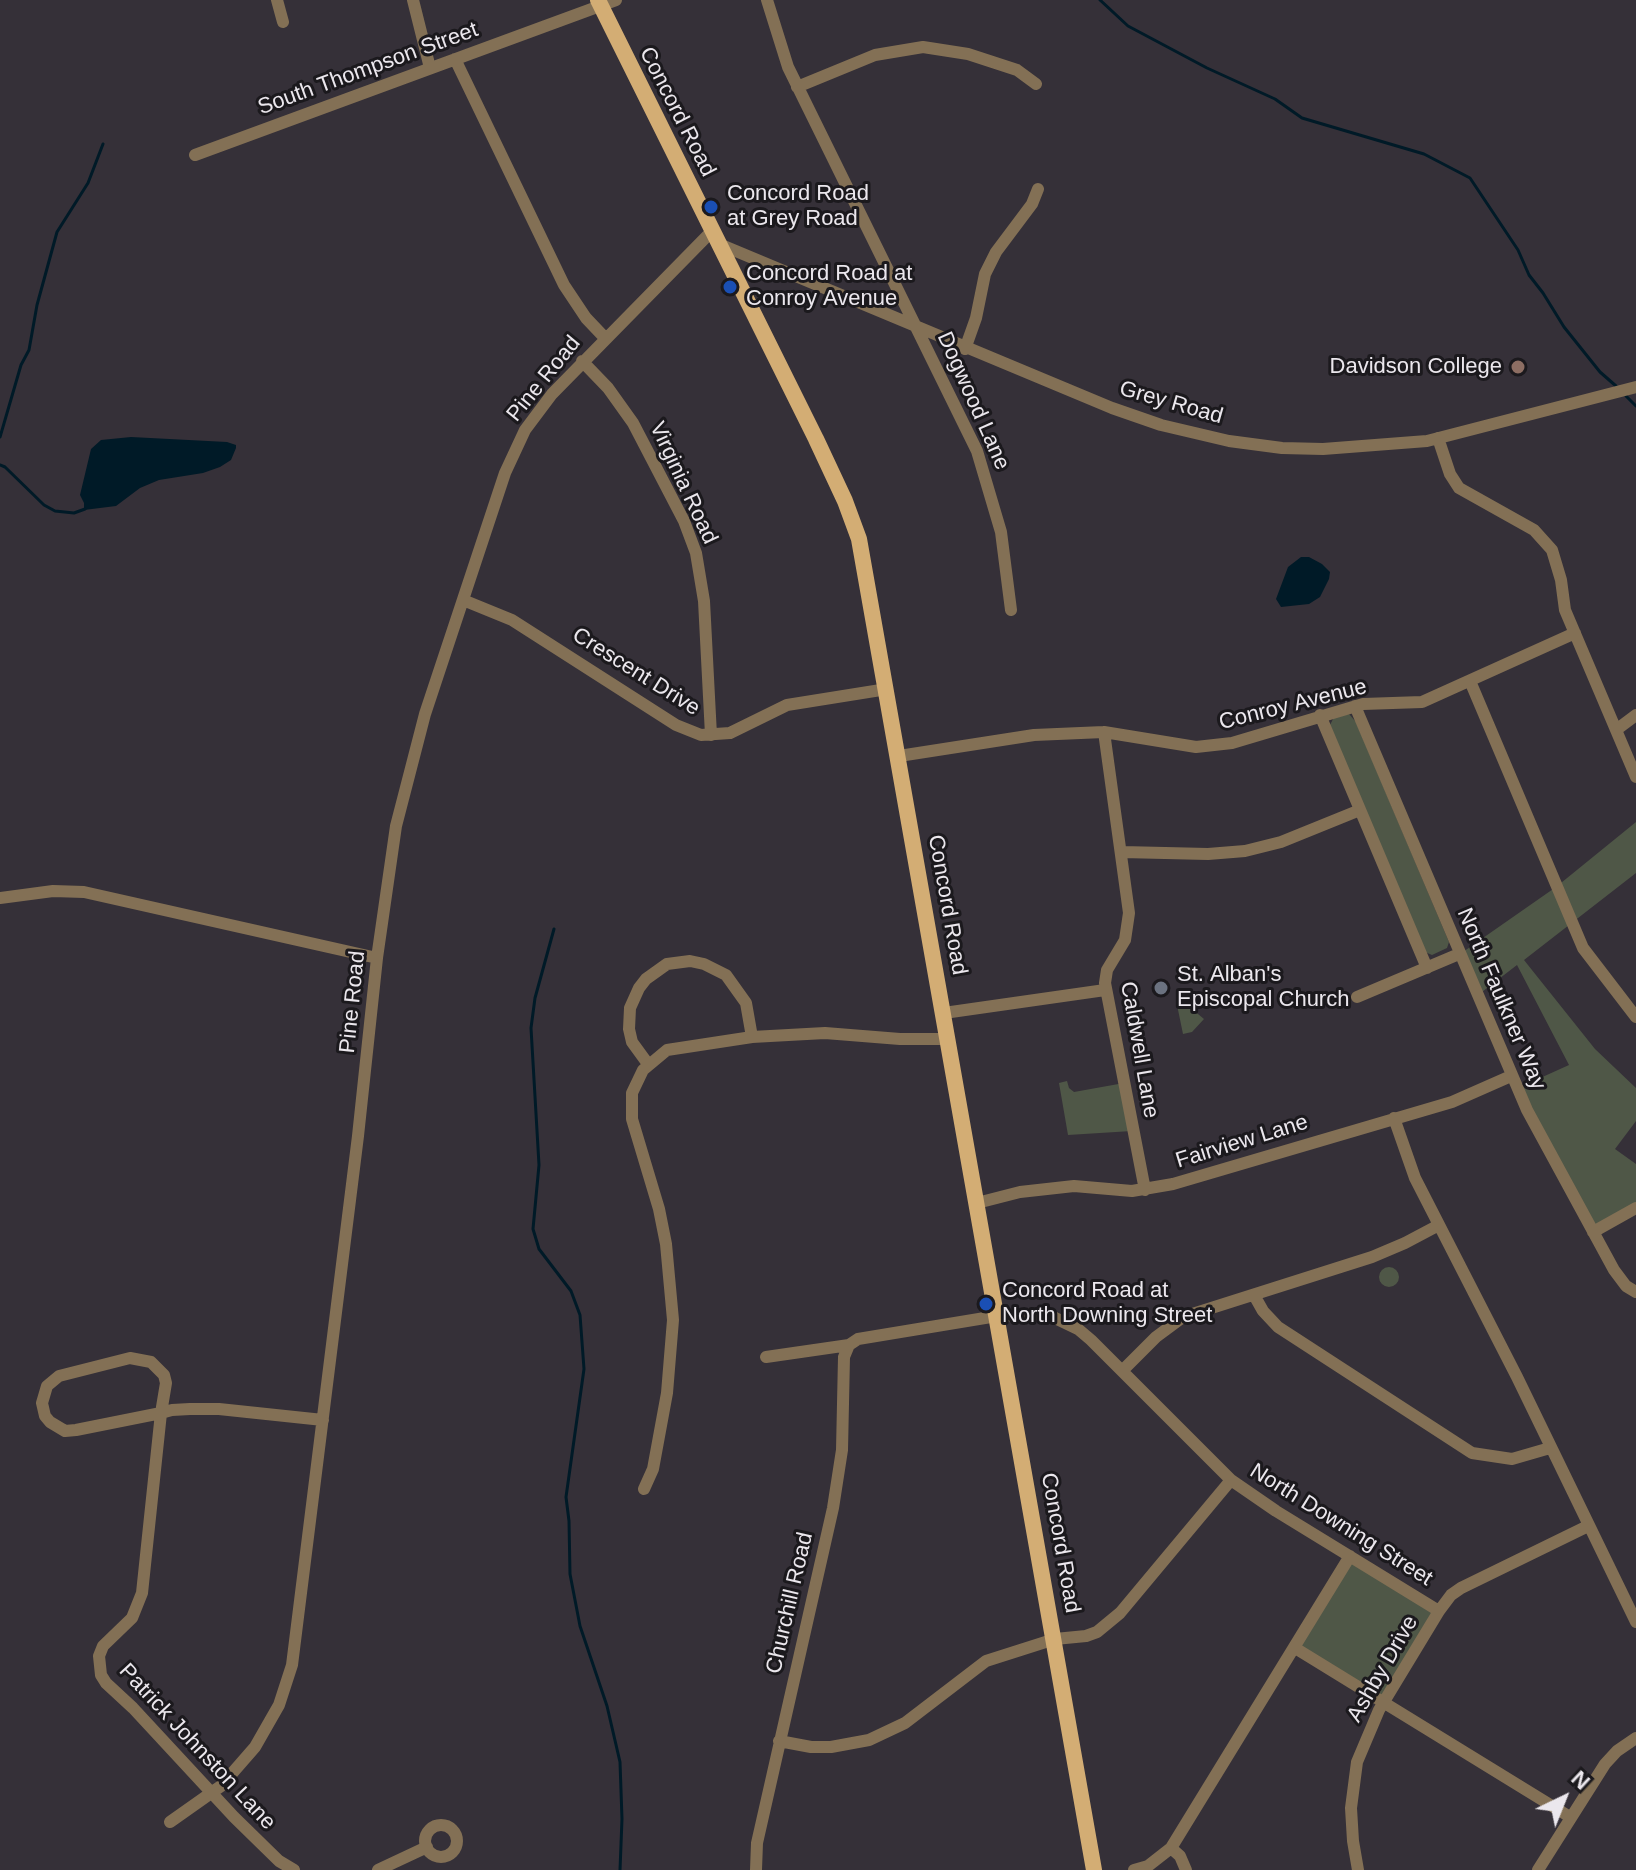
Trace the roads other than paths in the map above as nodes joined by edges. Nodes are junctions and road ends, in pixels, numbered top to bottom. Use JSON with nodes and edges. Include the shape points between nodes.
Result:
{"nodes":[{"id":1,"x":277,"y":0,"type":"edge"},
{"id":2,"x":413,"y":0,"type":"edge"},
{"id":3,"x":767,"y":0,"type":"edge"},
{"id":4,"x":605,"y":2,"type":"edge"},
{"id":5,"x":283,"y":22,"type":"dead end"},
{"id":6,"x":455,"y":59,"type":"junction"},
{"id":7,"x":430,"y":68,"type":"junction"},
{"id":8,"x":1036,"y":84,"type":"dead end"},
{"id":9,"x":797,"y":87,"type":"junction"},
{"id":10,"x":195,"y":155,"type":"dead end"},
{"id":11,"x":1038,"y":189,"type":"dead end"},
{"id":12,"x":716,"y":238,"type":"junction"},
{"id":13,"x":919,"y":329,"type":"junction"},
{"id":14,"x":605,"y":338,"type":"junction"},
{"id":15,"x":965,"y":349,"type":"junction"},
{"id":16,"x":582,"y":361,"type":"junction"},
{"id":17,"x":1636,"y":387,"type":"edge"},
{"id":18,"x":1438,"y":438,"type":"junction"},
{"id":19,"x":463,"y":600,"type":"junction"},
{"id":20,"x":1011,"y":610,"type":"dead end"},
{"id":21,"x":1575,"y":633,"type":"junction"},
{"id":22,"x":1470,"y":681,"type":"junction"},
{"id":23,"x":887,"y":689,"type":"junction"},
{"id":24,"x":1355,"y":706,"type":"junction"},
{"id":25,"x":1320,"y":715,"type":"junction"},
{"id":26,"x":1636,"y":715,"type":"edge"},
{"id":27,"x":1616,"y":730,"type":"junction"},
{"id":28,"x":1104,"y":732,"type":"junction"},
{"id":29,"x":711,"y":735,"type":"junction"},
{"id":30,"x":1631,"y":748,"type":"edge"},
{"id":31,"x":899,"y":756,"type":"junction"},
{"id":32,"x":1636,"y":777,"type":"edge"},
{"id":33,"x":1360,"y":810,"type":"junction"},
{"id":34,"x":1122,"y":852,"type":"junction"},
{"id":35,"x":0,"y":898,"type":"edge"},
{"id":36,"x":1459,"y":954,"type":"junction"},
{"id":37,"x":377,"y":958,"type":"junction"},
{"id":38,"x":1427,"y":968,"type":"junction"},
{"id":39,"x":1105,"y":990,"type":"junction"},
{"id":40,"x":1357,"y":997,"type":"dead end"},
{"id":41,"x":944,"y":1013,"type":"junction"},
{"id":42,"x":1636,"y":1017,"type":"edge"},
{"id":43,"x":752,"y":1037,"type":"junction"},
{"id":44,"x":948,"y":1039,"type":"junction"},
{"id":45,"x":648,"y":1064,"type":"junction"},
{"id":46,"x":1511,"y":1076,"type":"junction"},
{"id":47,"x":1394,"y":1118,"type":"junction"},
{"id":48,"x":1145,"y":1190,"type":"junction"},
{"id":49,"x":977,"y":1203,"type":"junction"},
{"id":50,"x":1636,"y":1208,"type":"edge"},
{"id":51,"x":1439,"y":1225,"type":"junction"},
{"id":52,"x":1593,"y":1232,"type":"junction"},
{"id":53,"x":1636,"y":1292,"type":"edge"},
{"id":54,"x":1254,"y":1295,"type":"junction"},
{"id":55,"x":997,"y":1316,"type":"junction"},
{"id":56,"x":849,"y":1345,"type":"junction"},
{"id":57,"x":766,"y":1357,"type":"dead end"},
{"id":58,"x":1122,"y":1371,"type":"junction"},
{"id":59,"x":161,"y":1413,"type":"junction"},
{"id":60,"x":323,"y":1420,"type":"junction"},
{"id":61,"x":1550,"y":1448,"type":"junction"},
{"id":62,"x":1231,"y":1480,"type":"junction"},
{"id":63,"x":644,"y":1489,"type":"dead end"},
{"id":64,"x":1588,"y":1526,"type":"junction"},
{"id":65,"x":1350,"y":1556,"type":"junction"},
{"id":66,"x":1439,"y":1611,"type":"junction"},
{"id":67,"x":1636,"y":1622,"type":"edge"},
{"id":68,"x":1055,"y":1639,"type":"junction"},
{"id":69,"x":1295,"y":1648,"type":"junction"},
{"id":70,"x":1383,"y":1702,"type":"junction"},
{"id":71,"x":1636,"y":1738,"type":"edge"},
{"id":72,"x":779,"y":1741,"type":"junction"},
{"id":73,"x":212,"y":1793,"type":"junction"},
{"id":74,"x":1570,"y":1817,"type":"junction"},
{"id":75,"x":170,"y":1822,"type":"dead end"},
{"id":76,"x":427,"y":1847,"type":"dead end"},
{"id":77,"x":1171,"y":1848,"type":"junction"},
{"id":78,"x":1545,"y":1868,"type":"edge"},
{"id":79,"x":294,"y":1870,"type":"edge"},
{"id":80,"x":378,"y":1870,"type":"edge"},
{"id":81,"x":756,"y":1870,"type":"edge"},
{"id":82,"x":1094,"y":1870,"type":"edge"},
{"id":83,"x":1134,"y":1870,"type":"edge"},
{"id":84,"x":1186,"y":1870,"type":"edge"},
{"id":85,"x":1358,"y":1870,"type":"edge"}],
"edges":[{"from":1,"to":5,"type":"street"},
{"from":2,"to":7,"type":"street"},
{"from":3,"to":9,"type":"street","name":"Dogwood Lane"},
{"from":4,"to":6,"type":"street","name":"South Thompson Street"},
{"from":4,"to":12,"type":"main road","name":"Concord Road"},
{"from":6,"to":7,"type":"street","name":"South Thompson Street"},
{"from":6,"to":14,"type":"street","via":[[564,285]]},
{"from":7,"to":10,"type":"street","name":"South Thompson Street"},
{"from":8,"to":9,"type":"street","via":[[1017,70],[923,47],[875,55]]},
{"from":9,"to":13,"type":"street","name":"Dogwood Lane"},
{"from":11,"to":15,"type":"street","via":[[985,274]]},
{"from":12,"to":13,"type":"street","name":"Grey Road"},
{"from":12,"to":14,"type":"street","name":"Pine Road"},
{"from":12,"to":23,"type":"main road","name":"Concord Road","via":[[854,522]]},
{"from":13,"to":15,"type":"street","name":"Grey Road"},
{"from":13,"to":20,"type":"street","name":"Dogwood Lane","via":[[983,466],[1001,532]]},
{"from":14,"to":16,"type":"street","name":"Pine Road"},
{"from":15,"to":18,"type":"street","name":"Grey Road","via":[[1137,417],[1229,441],[1323,449]]},
{"from":16,"to":19,"type":"street","name":"Pine Road","via":[[534,416],[513,452]]},
{"from":16,"to":29,"type":"street","name":"Virginia Road","via":[[633,423],[696,553],[704,601]]},
{"from":17,"to":18,"type":"street","name":"Grey Road"},
{"from":18,"to":21,"type":"street","via":[[1459,488],[1547,542]]},
{"from":19,"to":29,"type":"street","name":"Crescent Drive","via":[[540,636],[676,725]]},
{"from":19,"to":37,"type":"street","name":"Pine Road","via":[[402,797]]},
{"from":21,"to":22,"type":"street","name":"Conroy Avenue"},
{"from":21,"to":27,"type":"street"},
{"from":22,"to":24,"type":"street","name":"Conroy Avenue","via":[[1422,702]]},
{"from":22,"to":42,"type":"street","via":[[1583,948]]},
{"from":23,"to":29,"type":"street","name":"Crescent Drive","via":[[787,705],[735,731]]},
{"from":23,"to":31,"type":"main road","name":"Concord Road"},
{"from":24,"to":25,"type":"street","name":"Conroy Avenue"},
{"from":24,"to":36,"type":"street","name":"North Faulkner Way"},
{"from":25,"to":28,"type":"street","name":"Conroy Avenue","via":[[1208,747]]},
{"from":25,"to":33,"type":"street"},
{"from":26,"to":27,"type":"street"},
{"from":27,"to":30,"type":"street"},
{"from":28,"to":31,"type":"street","name":"Conroy Avenue","via":[[1034,735]]},
{"from":28,"to":34,"type":"street","name":"Caldwell Lane"},
{"from":30,"to":32,"type":"street"},
{"from":31,"to":41,"type":"main road","name":"Concord Road"},
{"from":33,"to":34,"type":"street","via":[[1245,851]]},
{"from":33,"to":38,"type":"street"},
{"from":34,"to":39,"type":"street","name":"Caldwell Lane","via":[[1129,922],[1105,975]]},
{"from":35,"to":37,"type":"street","via":[[84,892]]},
{"from":36,"to":38,"type":"street"},
{"from":36,"to":46,"type":"street","name":"North Faulkner Way"},
{"from":37,"to":60,"type":"street","name":"Pine Road"},
{"from":38,"to":40,"type":"street"},
{"from":39,"to":41,"type":"street"},
{"from":39,"to":48,"type":"street","name":"Caldwell Lane"},
{"from":41,"to":44,"type":"main road","name":"Concord Road"},
{"from":43,"to":44,"type":"street","via":[[825,1033]]},
{"from":43,"to":45,"type":"street","via":[[677,1047]]},
{"from":43,"to":45,"type":"street","via":[[746,1003],[726,975],[704,964],[678,962],[646,979],[630,1008],[632,1042]]},
{"from":44,"to":49,"type":"main road","name":"Concord Road"},
{"from":45,"to":63,"type":"street","via":[[635,1085],[631,1110],[666,1244],[673,1333],[658,1444]]},
{"from":46,"to":47,"type":"street","name":"Fairview Lane","via":[[1452,1102]]},
{"from":46,"to":52,"type":"street","name":"North Faulkner Way"},
{"from":47,"to":48,"type":"street","name":"Fairview Lane"},
{"from":47,"to":51,"type":"street","via":[[1407,1161]]},
{"from":48,"to":49,"type":"street","name":"Fairview Lane","via":[[1074,1186]]},
{"from":49,"to":55,"type":"main road","name":"Concord Road"},
{"from":50,"to":52,"type":"street"},
{"from":51,"to":54,"type":"street","via":[[1372,1257]]},
{"from":51,"to":61,"type":"street"},
{"from":52,"to":53,"type":"street","name":"North Faulkner Way","via":[[1620,1280]]},
{"from":54,"to":58,"type":"street","via":[[1183,1317]]},
{"from":54,"to":61,"type":"street","via":[[1278,1327],[1472,1453],[1512,1459]]},
{"from":55,"to":56,"type":"street","name":"North Downing Street","via":[[858,1339]]},
{"from":55,"to":58,"type":"street","name":"North Downing Street","via":[[1040,1314],[1068,1324]]},
{"from":55,"to":68,"type":"main road","name":"Concord Road"},
{"from":56,"to":57,"type":"street","name":"North Downing Street"},
{"from":56,"to":72,"type":"street","name":"Churchill Road","via":[[833,1508]]},
{"from":58,"to":62,"type":"street","name":"North Downing Street"},
{"from":59,"to":59,"type":"street","via":[[164,1375],[142,1359],[59,1376],[42,1396],[45,1416],[65,1431]]},
{"from":59,"to":60,"type":"street","via":[[219,1409]]},
{"from":59,"to":73,"type":"street","name":"Patrick Johnston Lane","via":[[140,1602],[132,1618],[103,1646],[99,1665],[106,1683]]},
{"from":60,"to":73,"type":"street","name":"Pine Road","via":[[287,1684],[255,1747]]},
{"from":61,"to":64,"type":"street"},
{"from":62,"to":65,"type":"street","name":"North Downing Street"},
{"from":62,"to":68,"type":"street","via":[[1110,1623],[1086,1636]]},
{"from":64,"to":66,"type":"street","name":"Ashby Drive","via":[[1461,1588]]},
{"from":64,"to":67,"type":"street"},
{"from":65,"to":66,"type":"street","name":"North Downing Street"},
{"from":65,"to":69,"type":"street"},
{"from":66,"to":70,"type":"street","name":"Ashby Drive"},
{"from":68,"to":72,"type":"street","via":[[986,1661],[914,1717],[869,1740],[831,1747]]},
{"from":68,"to":82,"type":"main road","name":"Concord Road"},
{"from":69,"to":70,"type":"street"},
{"from":69,"to":77,"type":"street"},
{"from":70,"to":74,"type":"street"},
{"from":70,"to":85,"type":"street","name":"Ashby Drive","via":[[1362,1748],[1353,1788],[1351,1825]]},
{"from":71,"to":74,"type":"street","via":[[1605,1764]]},
{"from":72,"to":81,"type":"street","name":"Churchill Road"},
{"from":73,"to":75,"type":"street","name":"Pine Road"},
{"from":73,"to":79,"type":"street","name":"Patrick Johnston Lane"},
{"from":74,"to":78,"type":"street"},
{"from":76,"to":80,"type":"street"},
{"from":77,"to":83,"type":"street"},
{"from":77,"to":84,"type":"street"}]}
